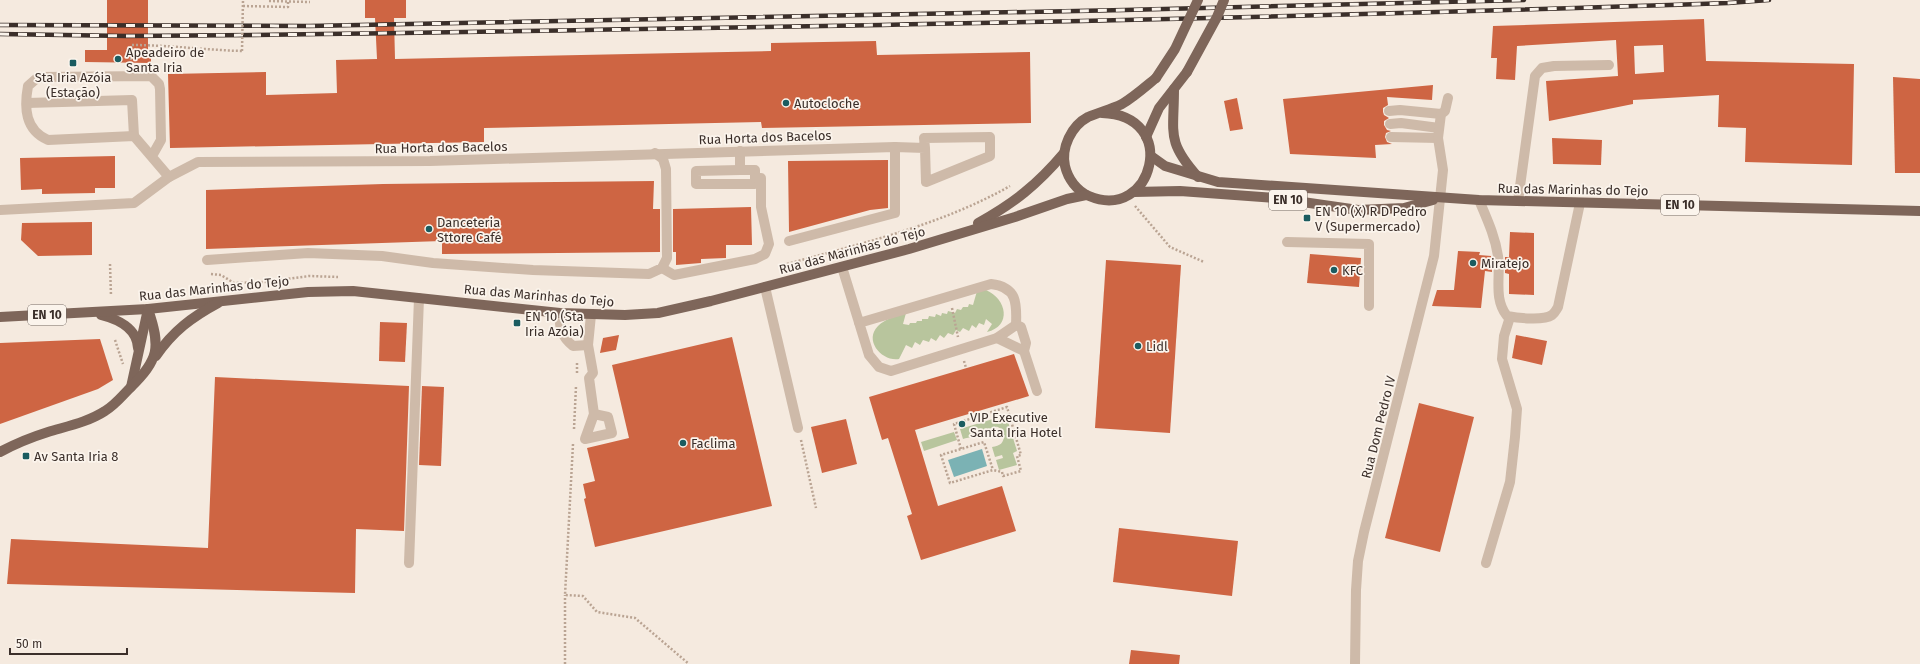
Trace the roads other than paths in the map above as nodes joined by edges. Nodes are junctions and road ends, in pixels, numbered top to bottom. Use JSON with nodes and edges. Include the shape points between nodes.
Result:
{"nodes":[{"id":1,"x":1198,"y":0,"type":"edge"},
{"id":2,"x":1224,"y":0,"type":"edge"},
{"id":3,"x":1609,"y":65,"type":"dead end"},
{"id":4,"x":1174,"y":89,"type":"junction"},
{"id":5,"x":1448,"y":98,"type":"dead end"},
{"id":6,"x":27,"y":103,"type":"junction"},
{"id":7,"x":1388,"y":111,"type":"dead end"},
{"id":8,"x":1102,"y":113,"type":"junction"},
{"id":9,"x":1441,"y":114,"type":"junction"},
{"id":10,"x":1390,"y":124,"type":"dead end"},
{"id":11,"x":1438,"y":133,"type":"junction"},
{"id":12,"x":134,"y":136,"type":"junction"},
{"id":13,"x":1146,"y":137,"type":"junction"},
{"id":14,"x":1391,"y":137,"type":"dead end"},
{"id":15,"x":895,"y":147,"type":"junction"},
{"id":16,"x":925,"y":148,"type":"junction"},
{"id":17,"x":740,"y":151,"type":"junction"},
{"id":18,"x":713,"y":152,"type":"junction"},
{"id":19,"x":655,"y":153,"type":"junction"},
{"id":20,"x":1064,"y":153,"type":"junction"},
{"id":21,"x":152,"y":156,"type":"junction"},
{"id":22,"x":1151,"y":156,"type":"junction"},
{"id":23,"x":714,"y":170,"type":"junction"},
{"id":24,"x":740,"y":170,"type":"junction"},
{"id":25,"x":169,"y":177,"type":"junction"},
{"id":26,"x":1198,"y":177,"type":"junction"},
{"id":27,"x":755,"y":178,"type":"junction"},
{"id":28,"x":1086,"y":195,"type":"junction"},
{"id":29,"x":1133,"y":196,"type":"junction"},
{"id":30,"x":1441,"y":198,"type":"junction"},
{"id":31,"x":1479,"y":200,"type":"junction"},
{"id":32,"x":1518,"y":201,"type":"junction"},
{"id":33,"x":1580,"y":203,"type":"junction"},
{"id":34,"x":0,"y":210,"type":"edge"},
{"id":35,"x":1920,"y":211,"type":"edge"},
{"id":36,"x":960,"y":233,"type":"junction"},
{"id":37,"x":789,"y":240,"type":"dead end"},
{"id":38,"x":1287,"y":242,"type":"dead end"},
{"id":39,"x":207,"y":260,"type":"dead end"},
{"id":40,"x":842,"y":267,"type":"junction"},
{"id":41,"x":662,"y":268,"type":"junction"},
{"id":42,"x":765,"y":287,"type":"junction"},
{"id":43,"x":419,"y":298,"type":"junction"},
{"id":44,"x":224,"y":300,"type":"junction"},
{"id":45,"x":1369,"y":306,"type":"dead end"},
{"id":46,"x":148,"y":309,"type":"junction"},
{"id":47,"x":94,"y":313,"type":"junction"},
{"id":48,"x":560,"y":313,"type":"junction"},
{"id":49,"x":591,"y":315,"type":"junction"},
{"id":50,"x":0,"y":317,"type":"edge"},
{"id":51,"x":1510,"y":317,"type":"junction"},
{"id":52,"x":860,"y":323,"type":"junction"},
{"id":53,"x":1016,"y":325,"type":"junction"},
{"id":54,"x":997,"y":338,"type":"junction"},
{"id":55,"x":583,"y":345,"type":"junction"},
{"id":56,"x":1024,"y":351,"type":"junction"},
{"id":57,"x":138,"y":352,"type":"junction"},
{"id":58,"x":153,"y":360,"type":"junction"},
{"id":59,"x":131,"y":387,"type":"junction"},
{"id":60,"x":1037,"y":391,"type":"dead end"},
{"id":61,"x":594,"y":414,"type":"dead end"},
{"id":62,"x":798,"y":428,"type":"road end"},
{"id":63,"x":0,"y":452,"type":"edge"},
{"id":64,"x":409,"y":563,"type":"dead end"},
{"id":65,"x":1486,"y":563,"type":"dead end"},
{"id":66,"x":1355,"y":664,"type":"edge"}],
"edges":[{"from":1,"to":8,"type":"main road","bridge":true,"via":[[1175,48],[1156,78],[1124,103]]},
{"from":2,"to":4,"type":"main road","bridge":true,"via":[[1188,72]]},
{"from":3,"to":32,"type":"street","via":[[1554,66],[1542,68],[1535,76]]},
{"from":4,"to":13,"type":"main road","via":[[1159,108]]},
{"from":4,"to":26,"type":"main road","via":[[1174,141],[1184,162]]},
{"from":5,"to":9,"type":"street","name":"Rua Dom Pedro IV","via":[[1445,111]]},
{"from":6,"to":12,"type":"street","via":[[28,121],[32,129],[48,140]]},
{"from":6,"to":12,"type":"street","via":[[132,100]]},
{"from":6,"to":21,"type":"street","via":[[28,86],[42,77],[151,76],[159,84],[161,140]]},
{"from":7,"to":9,"type":"street"},
{"from":8,"to":13,"type":"main road","via":[[1128,118],[1139,126]]},
{"from":8,"to":20,"type":"main road","via":[[1076,126],[1068,139]]},
{"from":9,"to":11,"type":"street","name":"Rua Dom Pedro IV"},
{"from":10,"to":11,"type":"street","via":[[1401,123]]},
{"from":11,"to":14,"type":"street"},
{"from":11,"to":30,"type":"street","name":"Rua Dom Pedro IV","via":[[1443,170]]},
{"from":12,"to":21,"type":"street"},
{"from":13,"to":22,"type":"main road"},
{"from":15,"to":16,"type":"street","name":"Rua Horta dos Bacelos"},
{"from":15,"to":17,"type":"street","name":"Rua Horta dos Bacelos"},
{"from":15,"to":37,"type":"street","via":[[895,213]]},
{"from":16,"to":16,"type":"street","via":[[924,138],[990,137],[990,156],[926,182]]},
{"from":17,"to":18,"type":"street","name":"Rua Horta dos Bacelos"},
{"from":17,"to":24,"type":"street"},
{"from":18,"to":19,"type":"street","name":"Rua Horta dos Bacelos"},
{"from":18,"to":23,"type":"street"},
{"from":19,"to":25,"type":"street","name":"Rua Horta dos Bacelos","via":[[430,161],[198,162]]},
{"from":19,"to":41,"type":"street","via":[[663,159],[666,169],[667,258]]},
{"from":20,"to":28,"type":"main road","via":[[1069,177]]},
{"from":20,"to":36,"type":"main road","number":"EN 10","via":[[1026,193],[997,213]]},
{"from":21,"to":25,"type":"street"},
{"from":22,"to":26,"type":"main road","name":"Rua das Marinhas do Tejo","number":"EN 10","via":[[1165,166]]},
{"from":22,"to":29,"type":"main road","via":[[1146,176]]},
{"from":23,"to":24,"type":"street"},
{"from":23,"to":27,"type":"street","via":[[696,171],[696,184],[755,184]]},
{"from":24,"to":27,"type":"street","via":[[755,170]]},
{"from":25,"to":34,"type":"street","name":"Rua Horta dos Bacelos","via":[[134,203]]},
{"from":26,"to":30,"type":"main road","name":"Rua das Marinhas do Tejo","number":"EN 10","via":[[1218,182]]},
{"from":27,"to":41,"type":"street","via":[[761,178],[761,207],[769,244],[765,254],[755,259],[674,275]]},
{"from":28,"to":29,"type":"main road","via":[[1112,200]]},
{"from":28,"to":36,"type":"main road","name":"Rua das Marinhas do Tejo","number":"EN 10"},
{"from":29,"to":30,"type":"main road","name":"Rua das Marinhas do Tejo","number":"EN 10","via":[[1180,191],[1275,198],[1358,210],[1404,208]]},
{"from":30,"to":31,"type":"main road","name":"Rua das Marinhas do Tejo","number":"EN 10"},
{"from":30,"to":66,"type":"street","name":"Rua Dom Pedro IV","via":[[1434,256],[1358,561]]},
{"from":31,"to":32,"type":"main road","name":"Rua das Marinhas do Tejo","number":"EN 10"},
{"from":31,"to":51,"type":"street","via":[[1493,232],[1498,257],[1498,296],[1501,308]]},
{"from":32,"to":33,"type":"main road","name":"Rua das Marinhas do Tejo","number":"EN 10"},
{"from":33,"to":35,"type":"main road","name":"Rua das Marinhas do Tejo","number":"EN 10"},
{"from":33,"to":51,"type":"street","via":[[1558,307],[1554,314],[1546,317]]},
{"from":36,"to":40,"type":"main road","name":"Rua das Marinhas do Tejo","number":"EN 10"},
{"from":38,"to":45,"type":"street","via":[[1369,244]]},
{"from":39,"to":41,"type":"street","via":[[308,253],[382,256],[433,263],[533,270],[649,274]]},
{"from":40,"to":42,"type":"main road","name":"Rua das Marinhas do Tejo","number":"EN 10"},
{"from":40,"to":52,"type":"street"},
{"from":42,"to":49,"type":"main road","name":"Rua das Marinhas do Tejo","number":"EN 10","via":[[658,313]]},
{"from":42,"to":62,"type":"street"},
{"from":43,"to":44,"type":"main road","name":"Rua das Marinhas do Tejo","number":"EN 10","via":[[353,292],[308,292]]},
{"from":43,"to":48,"type":"main road","name":"Rua das Marinhas do Tejo","number":"EN 10"},
{"from":43,"to":64,"type":"street"},
{"from":44,"to":46,"type":"main road","name":"Rua das Marinhas do Tejo","number":"EN 10"},
{"from":44,"to":58,"type":"main road","via":[[197,314],[180,327]]},
{"from":46,"to":47,"type":"main road","name":"Rua das Marinhas do Tejo","number":"EN 10"},
{"from":46,"to":57,"type":"main road"},
{"from":46,"to":58,"type":"main road","via":[[155,330]]},
{"from":47,"to":50,"type":"main road","name":"Rua das Marinhas do Tejo","number":"EN 10"},
{"from":47,"to":57,"type":"main road","via":[[123,323],[138,340]]},
{"from":48,"to":49,"type":"main road","name":"Rua das Marinhas do Tejo","number":"EN 10"},
{"from":48,"to":55,"type":"street","via":[[560,328],[564,339],[573,346]]},
{"from":49,"to":55,"type":"street"},
{"from":51,"to":65,"type":"street","via":[[1504,336],[1502,359],[1517,409],[1514,444],[1510,482]]},
{"from":52,"to":53,"type":"street","via":[[991,284],[1001,285],[1009,290],[1016,302]]},
{"from":52,"to":54,"type":"street","via":[[869,355],[879,367],[891,371]]},
{"from":53,"to":54,"type":"street"},
{"from":53,"to":56,"type":"street","via":[[1021,328],[1026,342]]},
{"from":54,"to":56,"type":"street"},
{"from":55,"to":61,"type":"street","via":[[593,373],[589,378]]},
{"from":56,"to":60,"type":"street"},
{"from":57,"to":59,"type":"main road"},
{"from":58,"to":59,"type":"main road","via":[[141,379]]},
{"from":59,"to":63,"type":"main road","via":[[115,403],[95,416],[26,440]]}]}
